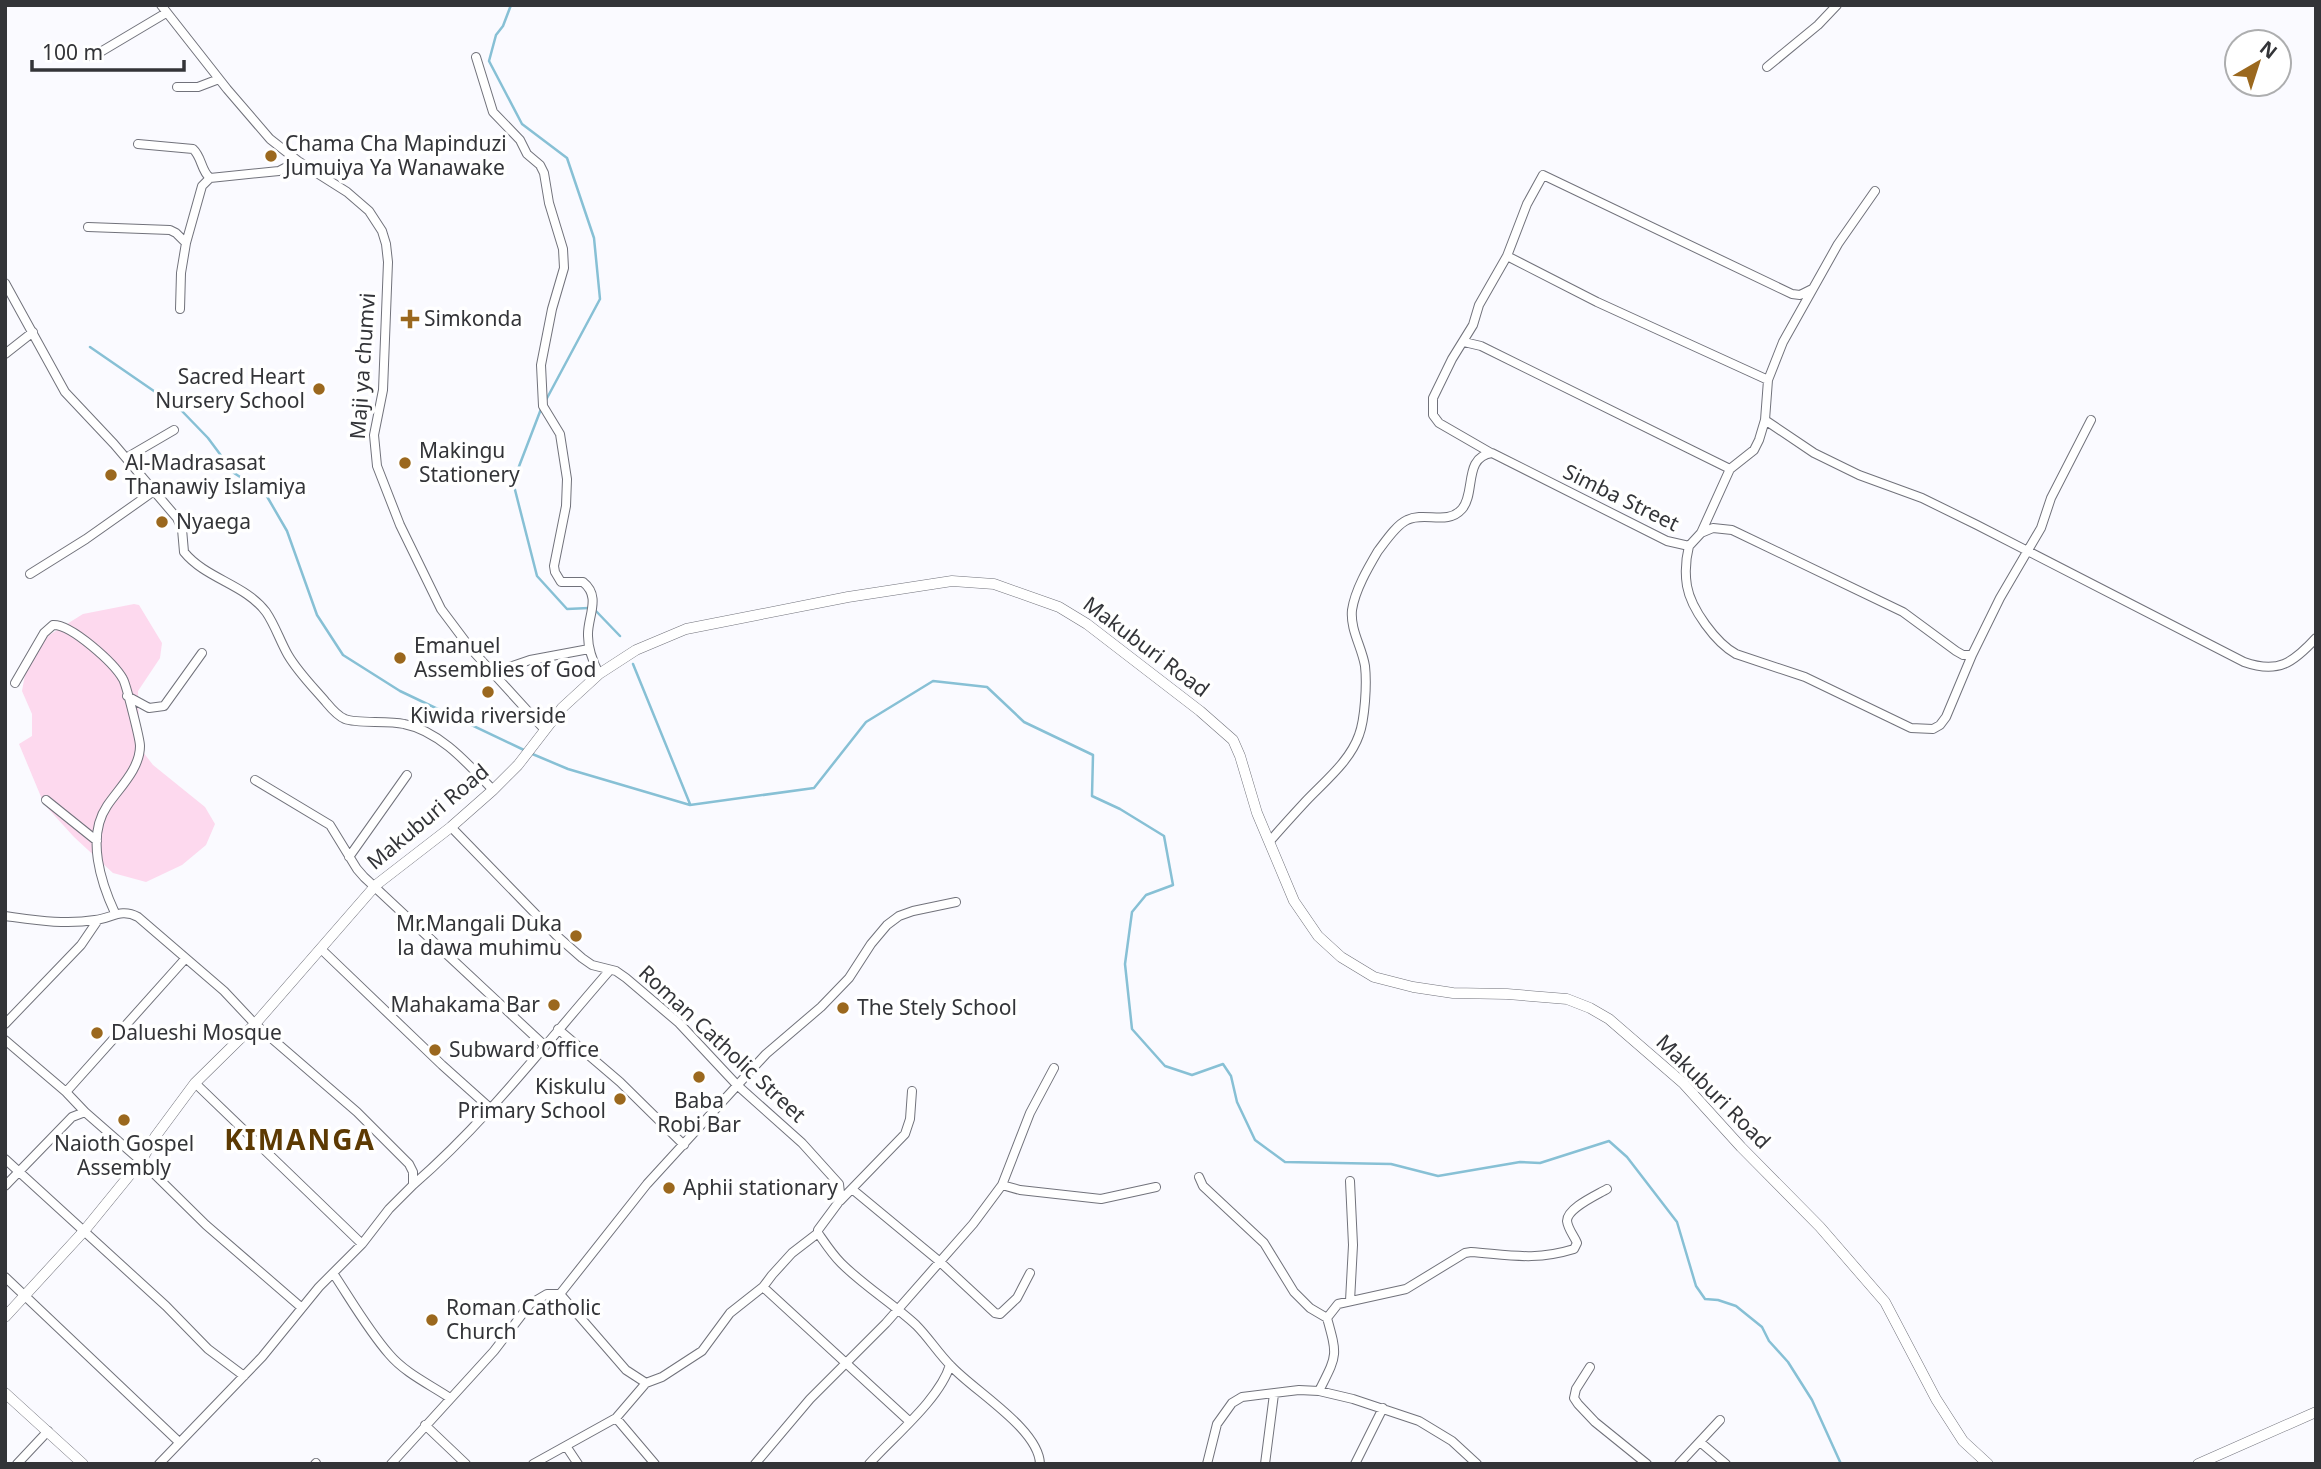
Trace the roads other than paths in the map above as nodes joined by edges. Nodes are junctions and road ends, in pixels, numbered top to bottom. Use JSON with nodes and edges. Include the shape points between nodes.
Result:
{"nodes":[{"id":1,"x":1837,"y":5,"type":"edge"},
{"id":2,"x":164,"y":9,"type":"edge"},
{"id":3,"x":92,"y":57,"type":"dead end"},
{"id":4,"x":476,"y":57,"type":"dead end"},
{"id":5,"x":1767,"y":67,"type":"dead end"},
{"id":6,"x":219,"y":79,"type":"junction"},
{"id":7,"x":177,"y":87,"type":"dead end"},
{"id":8,"x":138,"y":145,"type":"dead end"},
{"id":9,"x":298,"y":161,"type":"junction"},
{"id":10,"x":211,"y":178,"type":"junction"},
{"id":11,"x":1875,"y":191,"type":"dead end"},
{"id":12,"x":88,"y":227,"type":"dead end"},
{"id":13,"x":186,"y":243,"type":"junction"},
{"id":14,"x":1507,"y":256,"type":"junction"},
{"id":15,"x":5,"y":283,"type":"edge"},
{"id":16,"x":1814,"y":287,"type":"junction"},
{"id":17,"x":180,"y":309,"type":"dead end"},
{"id":18,"x":33,"y":332,"type":"junction"},
{"id":19,"x":1464,"y":341,"type":"junction"},
{"id":20,"x":5,"y":354,"type":"edge"},
{"id":21,"x":1768,"y":380,"type":"junction"},
{"id":22,"x":1765,"y":420,"type":"junction"},
{"id":23,"x":2091,"y":420,"type":"dead end"},
{"id":24,"x":174,"y":430,"type":"dead end"},
{"id":25,"x":1492,"y":453,"type":"junction"},
{"id":26,"x":126,"y":458,"type":"junction"},
{"id":27,"x":1730,"y":469,"type":"junction"},
{"id":28,"x":154,"y":491,"type":"junction"},
{"id":29,"x":1701,"y":533,"type":"junction"},
{"id":30,"x":1689,"y":546,"type":"junction"},
{"id":31,"x":2028,"y":551,"type":"junction"},
{"id":32,"x":30,"y":573,"type":"dead end"},
{"id":33,"x":2316,"y":638,"type":"edge"},
{"id":34,"x":589,"y":649,"type":"junction"},
{"id":35,"x":202,"y":653,"type":"dead end"},
{"id":36,"x":1972,"y":655,"type":"junction"},
{"id":37,"x":492,"y":673,"type":"junction"},
{"id":38,"x":599,"y":674,"type":"junction"},
{"id":39,"x":15,"y":683,"type":"dead end"},
{"id":40,"x":127,"y":696,"type":"junction"},
{"id":41,"x":545,"y":730,"type":"junction"},
{"id":42,"x":407,"y":775,"type":"dead end"},
{"id":43,"x":255,"y":780,"type":"dead end"},
{"id":44,"x":493,"y":790,"type":"junction"},
{"id":45,"x":46,"y":800,"type":"dead end"},
{"id":46,"x":452,"y":827,"type":"junction"},
{"id":47,"x":97,"y":841,"type":"junction"},
{"id":48,"x":1270,"y":841,"type":"junction"},
{"id":49,"x":349,"y":857,"type":"junction"},
{"id":50,"x":376,"y":885,"type":"junction"},
{"id":51,"x":956,"y":902,"type":"dead end"},
{"id":52,"x":115,"y":913,"type":"junction"},
{"id":53,"x":5,"y":916,"type":"edge"},
{"id":54,"x":98,"y":920,"type":"junction"},
{"id":55,"x":321,"y":948,"type":"junction"},
{"id":56,"x":185,"y":959,"type":"junction"},
{"id":57,"x":610,"y":970,"type":"junction"},
{"id":58,"x":5,"y":1024,"type":"edge"},
{"id":59,"x":255,"y":1024,"type":"junction"},
{"id":60,"x":558,"y":1029,"type":"junction"},
{"id":61,"x":5,"y":1040,"type":"edge"},
{"id":62,"x":545,"y":1045,"type":"junction"},
{"id":63,"x":1054,"y":1068,"type":"dead end"},
{"id":64,"x":195,"y":1083,"type":"junction"},
{"id":65,"x":737,"y":1085,"type":"junction"},
{"id":66,"x":912,"y":1091,"type":"dead end"},
{"id":67,"x":66,"y":1092,"type":"junction"},
{"id":68,"x":490,"y":1108,"type":"junction"},
{"id":69,"x":85,"y":1112,"type":"junction"},
{"id":70,"x":684,"y":1145,"type":"junction"},
{"id":71,"x":5,"y":1159,"type":"edge"},
{"id":72,"x":141,"y":1161,"type":"junction"},
{"id":73,"x":18,"y":1171,"type":"junction"},
{"id":74,"x":1199,"y":1177,"type":"dead end"},
{"id":75,"x":1350,"y":1181,"type":"dead end"},
{"id":76,"x":413,"y":1185,"type":"junction"},
{"id":77,"x":1002,"y":1185,"type":"junction"},
{"id":78,"x":5,"y":1186,"type":"edge"},
{"id":79,"x":1156,"y":1187,"type":"dead end"},
{"id":80,"x":852,"y":1189,"type":"junction"},
{"id":81,"x":1606,"y":1189,"type":"dead end"},
{"id":82,"x":838,"y":1203,"type":"junction"},
{"id":83,"x":84,"y":1231,"type":"junction"},
{"id":84,"x":818,"y":1233,"type":"junction"},
{"id":85,"x":362,"y":1244,"type":"junction"},
{"id":86,"x":939,"y":1261,"type":"junction"},
{"id":87,"x":333,"y":1273,"type":"junction"},
{"id":88,"x":1030,"y":1273,"type":"dead end"},
{"id":89,"x":5,"y":1277,"type":"edge"},
{"id":90,"x":763,"y":1287,"type":"junction"},
{"id":91,"x":560,"y":1294,"type":"junction"},
{"id":92,"x":24,"y":1297,"type":"junction"},
{"id":93,"x":1350,"y":1301,"type":"junction"},
{"id":94,"x":302,"y":1308,"type":"junction"},
{"id":95,"x":897,"y":1311,"type":"junction"},
{"id":96,"x":5,"y":1317,"type":"edge"},
{"id":97,"x":1327,"y":1318,"type":"junction"},
{"id":98,"x":847,"y":1362,"type":"junction"},
{"id":99,"x":950,"y":1366,"type":"junction"},
{"id":100,"x":1590,"y":1367,"type":"dead end"},
{"id":101,"x":244,"y":1376,"type":"junction"},
{"id":102,"x":646,"y":1383,"type":"junction"},
{"id":103,"x":1320,"y":1391,"type":"junction"},
{"id":104,"x":5,"y":1393,"type":"edge"},
{"id":105,"x":1275,"y":1394,"type":"junction"},
{"id":106,"x":450,"y":1398,"type":"junction"},
{"id":107,"x":1383,"y":1408,"type":"junction"},
{"id":108,"x":2316,"y":1412,"type":"edge"},
{"id":109,"x":616,"y":1418,"type":"junction"},
{"id":110,"x":1720,"y":1420,"type":"dead end"},
{"id":111,"x":909,"y":1421,"type":"junction"},
{"id":112,"x":425,"y":1425,"type":"junction"},
{"id":113,"x":48,"y":1431,"type":"junction"},
{"id":114,"x":178,"y":1441,"type":"junction"},
{"id":115,"x":1700,"y":1442,"type":"junction"},
{"id":116,"x":566,"y":1446,"type":"junction"},
{"id":117,"x":17,"y":1464,"type":"edge"},
{"id":118,"x":83,"y":1464,"type":"edge"},
{"id":119,"x":159,"y":1464,"type":"edge"},
{"id":120,"x":391,"y":1464,"type":"edge"},
{"id":121,"x":466,"y":1464,"type":"edge"},
{"id":122,"x":533,"y":1464,"type":"edge"},
{"id":123,"x":578,"y":1464,"type":"edge"},
{"id":124,"x":655,"y":1464,"type":"edge"},
{"id":125,"x":755,"y":1464,"type":"edge"},
{"id":126,"x":869,"y":1464,"type":"edge"},
{"id":127,"x":1040,"y":1464,"type":"edge"},
{"id":128,"x":1207,"y":1464,"type":"edge"},
{"id":129,"x":1265,"y":1464,"type":"edge"},
{"id":130,"x":1355,"y":1464,"type":"edge"},
{"id":131,"x":1477,"y":1464,"type":"edge"},
{"id":132,"x":1647,"y":1464,"type":"edge"},
{"id":133,"x":1679,"y":1464,"type":"edge"},
{"id":134,"x":1726,"y":1464,"type":"edge"},
{"id":135,"x":1988,"y":1464,"type":"edge"},
{"id":136,"x":2198,"y":1464,"type":"edge"}],
"edges":[{"from":1,"to":5,"type":"street"},
{"from":2,"to":3,"type":"street"},
{"from":2,"to":6,"type":"street","name":"Maji ya chumvi"},
{"from":4,"to":34,"type":"street","via":[[493,112],[544,173],[563,249],[564,268],[542,357],[541,399],[560,434],[567,479],[555,572],[561,582],[583,582],[593,594]]},
{"from":6,"to":7,"type":"street","via":[[198,87]]},
{"from":6,"to":9,"type":"street","name":"Maji ya chumvi","via":[[257,126]]},
{"from":8,"to":10,"type":"street","via":[[193,149]]},
{"from":9,"to":10,"type":"street","via":[[279,171]]},
{"from":9,"to":37,"type":"street","name":"Maji ya chumvi","via":[[357,200],[382,231],[388,262],[383,390],[374,435],[377,466],[441,609]]},
{"from":10,"to":13,"type":"street","via":[[202,186]]},
{"from":11,"to":16,"type":"street","name":"Simba Street"},
{"from":12,"to":13,"type":"street","via":[[170,230]]},
{"from":13,"to":17,"type":"street"},
{"from":14,"to":16,"type":"street","via":[[1543,175],[1792,294],[1807,293]]},
{"from":14,"to":19,"type":"street"},
{"from":14,"to":21,"type":"street"},
{"from":15,"to":18,"type":"street"},
{"from":16,"to":21,"type":"street","name":"Simba Street"},
{"from":18,"to":20,"type":"street"},
{"from":18,"to":26,"type":"street","via":[[65,392]]},
{"from":19,"to":25,"type":"street","name":"Simba Street","via":[[1433,398],[1433,415],[1438,423]]},
{"from":19,"to":27,"type":"street"},
{"from":21,"to":22,"type":"street","name":"Simba Street"},
{"from":22,"to":27,"type":"street","name":"Simba Street","via":[[1754,450]]},
{"from":22,"to":31,"type":"street","via":[[1814,453]]},
{"from":23,"to":31,"type":"street"},
{"from":24,"to":26,"type":"street"},
{"from":25,"to":30,"type":"street","name":"Simba Street","via":[[1667,541]]},
{"from":25,"to":48,"type":"street","via":[[1475,463],[1465,506],[1457,514],[1448,519],[1409,518],[1380,549],[1364,576],[1352,609],[1365,665],[1363,719],[1353,749]]},
{"from":26,"to":28,"type":"street"},
{"from":27,"to":29,"type":"street","name":"Simba Street"},
{"from":28,"to":32,"type":"street"},
{"from":28,"to":44,"type":"street","via":[[181,524],[184,552],[190,560],[259,604],[297,669],[336,712],[346,719],[404,724],[426,733],[462,758]]},
{"from":29,"to":30,"type":"street","name":"Simba Street"},
{"from":29,"to":36,"type":"street","via":[[1713,528],[1732,530],[1903,612],[1956,651]]},
{"from":30,"to":36,"type":"street","via":[[1687,586],[1704,622],[1725,648],[1805,677],[1911,728],[1940,725]]},
{"from":31,"to":33,"type":"street","via":[[2257,666],[2286,664]]},
{"from":31,"to":36,"type":"street"},
{"from":34,"to":37,"type":"street"},
{"from":34,"to":38,"type":"street"},
{"from":35,"to":40,"type":"street","via":[[164,706],[149,708]]},
{"from":37,"to":41,"type":"street","name":"Maji ya chumvi"},
{"from":38,"to":41,"type":"street","name":"Makuburi Road"},
{"from":38,"to":48,"type":"street","name":"Makuburi Road","via":[[636,650],[686,629],[952,581],[994,584],[1059,607],[1087,624],[1233,740]]},
{"from":39,"to":40,"type":"street","via":[[44,633],[58,624],[114,667],[125,681]]},
{"from":40,"to":47,"type":"street","via":[[139,755],[101,817]]},
{"from":41,"to":44,"type":"street","name":"Makuburi Road"},
{"from":42,"to":49,"type":"street"},
{"from":43,"to":49,"type":"street","via":[[330,825]]},
{"from":44,"to":46,"type":"street","name":"Makuburi Road"},
{"from":45,"to":47,"type":"street"},
{"from":46,"to":50,"type":"street","name":"Makuburi Road"},
{"from":46,"to":57,"type":"street","name":"Roman Catholic Street","via":[[557,936],[592,965]]},
{"from":47,"to":52,"type":"street","via":[[107,896]]},
{"from":48,"to":135,"type":"street","name":"Makuburi Road","via":[[1294,901],[1318,936],[1374,977],[1453,993],[1567,999],[1609,1019],[1683,1083],[1885,1302],[1963,1441]]},
{"from":49,"to":50,"type":"street"},
{"from":50,"to":55,"type":"street","name":"Makuburi Road"},
{"from":50,"to":62,"type":"street"},
{"from":51,"to":65,"type":"street","via":[[913,911],[887,925],[849,978]]},
{"from":52,"to":54,"type":"street"},
{"from":52,"to":56,"type":"street","via":[[138,917]]},
{"from":53,"to":54,"type":"street","via":[[56,923]]},
{"from":54,"to":58,"type":"street","via":[[81,945]]},
{"from":55,"to":59,"type":"street","name":"Makuburi Road"},
{"from":55,"to":68,"type":"street"},
{"from":56,"to":59,"type":"street"},
{"from":56,"to":67,"type":"street"},
{"from":57,"to":60,"type":"street"},
{"from":57,"to":65,"type":"street","name":"Roman Catholic Street","via":[[679,1023]]},
{"from":59,"to":64,"type":"street","name":"Makuburi Road"},
{"from":59,"to":76,"type":"street","via":[[409,1164]]},
{"from":60,"to":62,"type":"street"},
{"from":60,"to":70,"type":"street"},
{"from":61,"to":67,"type":"street"},
{"from":62,"to":68,"type":"street"},
{"from":63,"to":77,"type":"street","via":[[1030,1113]]},
{"from":64,"to":72,"type":"street","name":"Makuburi Road"},
{"from":64,"to":85,"type":"street"},
{"from":65,"to":70,"type":"street"},
{"from":65,"to":82,"type":"street","name":"Roman Catholic Street","via":[[802,1143],[839,1184]]},
{"from":66,"to":80,"type":"street","via":[[905,1134]]},
{"from":67,"to":69,"type":"street"},
{"from":68,"to":76,"type":"street"},
{"from":69,"to":72,"type":"street"},
{"from":69,"to":73,"type":"street","via":[[72,1117]]},
{"from":70,"to":91,"type":"street","via":[[624,1211]]},
{"from":71,"to":73,"type":"street"},
{"from":72,"to":83,"type":"street","name":"Makuburi Road"},
{"from":72,"to":94,"type":"street","via":[[205,1225]]},
{"from":73,"to":78,"type":"street"},
{"from":73,"to":83,"type":"street"},
{"from":74,"to":97,"type":"street","via":[[1264,1243],[1294,1292]]},
{"from":75,"to":93,"type":"street"},
{"from":76,"to":85,"type":"street"},
{"from":77,"to":79,"type":"street","via":[[1101,1199]]},
{"from":77,"to":86,"type":"street"},
{"from":80,"to":82,"type":"street"},
{"from":80,"to":86,"type":"street"},
{"from":81,"to":93,"type":"street","via":[[1568,1216],[1577,1243],[1574,1249],[1526,1258],[1471,1252],[1406,1289]]},
{"from":82,"to":84,"type":"street"},
{"from":83,"to":92,"type":"street","name":"Makuburi Road"},
{"from":83,"to":101,"type":"street","via":[[208,1349]]},
{"from":84,"to":90,"type":"street","via":[[792,1253]]},
{"from":84,"to":95,"type":"street","via":[[839,1261]]},
{"from":85,"to":87,"type":"street"},
{"from":86,"to":88,"type":"street","via":[[997,1314],[1017,1298]]},
{"from":86,"to":95,"type":"street"},
{"from":87,"to":94,"type":"street"},
{"from":87,"to":106,"type":"street","via":[[388,1354]]},
{"from":89,"to":92,"type":"street"},
{"from":90,"to":98,"type":"street"},
{"from":90,"to":102,"type":"street","via":[[730,1313],[702,1351]]},
{"from":91,"to":102,"type":"street","via":[[626,1370]]},
{"from":91,"to":106,"type":"street","via":[[547,1294],[530,1304]]},
{"from":92,"to":96,"type":"street","name":"Makuburi Road"},
{"from":92,"to":114,"type":"street"},
{"from":93,"to":97,"type":"street","via":[[1338,1304]]},
{"from":94,"to":101,"type":"street"},
{"from":95,"to":98,"type":"street"},
{"from":95,"to":99,"type":"street","via":[[930,1339]]},
{"from":97,"to":103,"type":"street","via":[[1335,1359]]},
{"from":98,"to":111,"type":"street"},
{"from":98,"to":125,"type":"street"},
{"from":99,"to":111,"type":"street","via":[[930,1401]]},
{"from":99,"to":127,"type":"street","via":[[1030,1438]]},
{"from":100,"to":132,"type":"street","via":[[1574,1398],[1595,1422]]},
{"from":101,"to":114,"type":"street"},
{"from":102,"to":109,"type":"street"},
{"from":103,"to":105,"type":"street"},
{"from":103,"to":107,"type":"street"},
{"from":104,"to":113,"type":"street"},
{"from":105,"to":128,"type":"street","via":[[1242,1398],[1232,1404],[1217,1424]]},
{"from":105,"to":129,"type":"street"},
{"from":106,"to":112,"type":"street"},
{"from":107,"to":130,"type":"street"},
{"from":107,"to":131,"type":"street","via":[[1433,1428]]},
{"from":108,"to":136,"type":"street"},
{"from":109,"to":116,"type":"street"},
{"from":109,"to":124,"type":"street"},
{"from":110,"to":115,"type":"street"},
{"from":111,"to":126,"type":"street"},
{"from":112,"to":120,"type":"street"},
{"from":112,"to":121,"type":"street"},
{"from":113,"to":117,"type":"street"},
{"from":113,"to":118,"type":"street"},
{"from":114,"to":119,"type":"street"},
{"from":115,"to":133,"type":"street"},
{"from":115,"to":134,"type":"street"},
{"from":116,"to":122,"type":"street"},
{"from":116,"to":123,"type":"street"}]}
